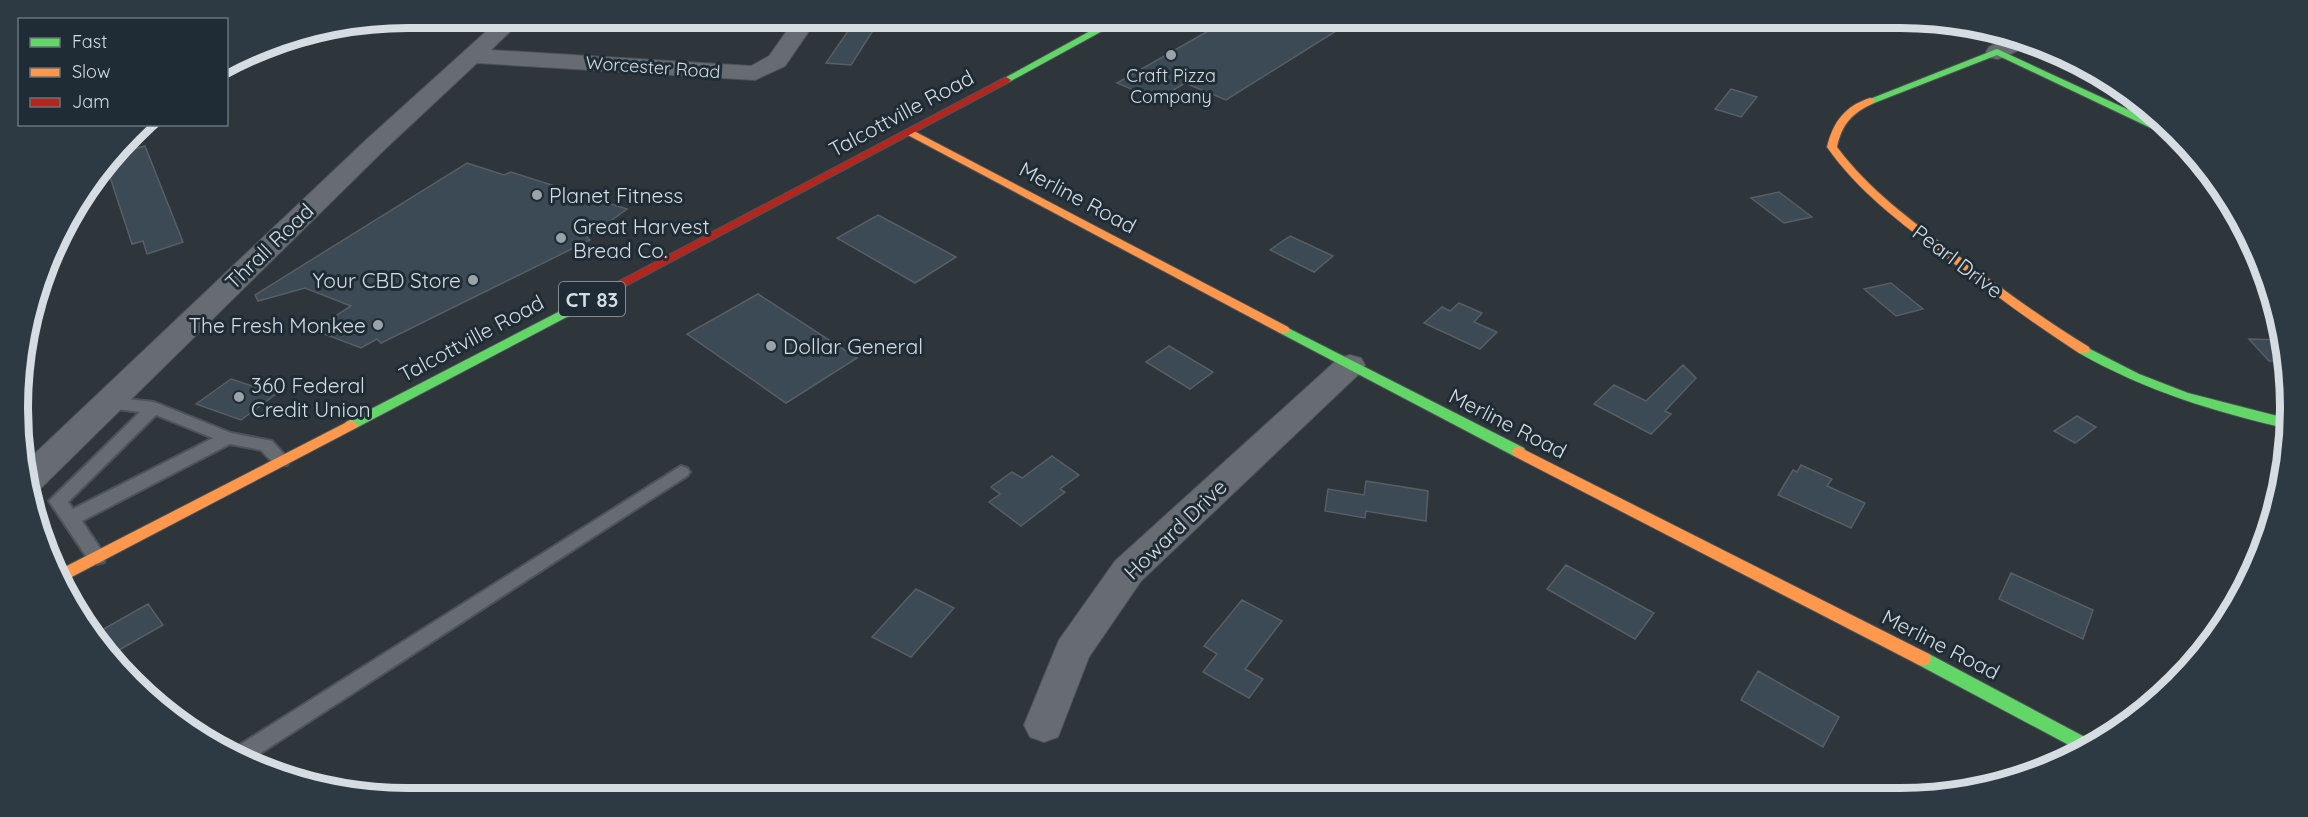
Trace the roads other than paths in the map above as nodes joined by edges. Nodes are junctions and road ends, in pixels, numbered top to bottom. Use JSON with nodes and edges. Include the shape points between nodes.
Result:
{"nodes":[{"id":1,"x":503,"y":28,"type":"edge"},
{"id":2,"x":800,"y":28,"type":"edge"},
{"id":3,"x":1102,"y":28,"type":"edge"},
{"id":4,"x":2012,"y":46,"type":"edge"},
{"id":5,"x":1997,"y":52,"type":"junction"},
{"id":6,"x":475,"y":56,"type":"junction"},
{"id":7,"x":2150,"y":123,"type":"edge"},
{"id":8,"x":910,"y":132,"type":"junction"},
{"id":9,"x":1350,"y":365,"type":"junction"},
{"id":10,"x":108,"y":403,"type":"junction"},
{"id":11,"x":154,"y":408,"type":"junction"},
{"id":12,"x":2279,"y":422,"type":"edge"},
{"id":13,"x":228,"y":438,"type":"junction"},
{"id":14,"x":281,"y":461,"type":"junction"},
{"id":15,"x":681,"y":472,"type":"dead end"},
{"id":16,"x":35,"y":474,"type":"edge"},
{"id":17,"x":70,"y":519,"type":"junction"},
{"id":18,"x":98,"y":557,"type":"junction"},
{"id":19,"x":66,"y":574,"type":"edge"},
{"id":20,"x":1044,"y":725,"type":"dead end"},
{"id":21,"x":2081,"y":743,"type":"edge"},
{"id":22,"x":245,"y":751,"type":"edge"}],
"edges":[{"from":1,"to":6,"type":"street","name":"Thrall Road"},
{"from":2,"to":6,"type":"street","name":"Worcester Road","via":[[777,61],[755,73]]},
{"from":3,"to":8,"type":"street","name":"Talcottville Road","number":"CT 83"},
{"from":4,"to":5,"type":"street","name":"Pearl Drive"},
{"from":5,"to":7,"type":"street"},
{"from":5,"to":12,"type":"street","name":"Pearl Drive","via":[[1853,108],[1836,126],[1832,147],[1845,170],[1871,196],[2012,302],[2097,359],[2163,391]]},
{"from":6,"to":10,"type":"street","name":"Thrall Road","via":[[375,145]]},
{"from":8,"to":9,"type":"street","name":"Merline Road"},
{"from":8,"to":14,"type":"street","name":"Talcottville Road","number":"CT 83"},
{"from":9,"to":20,"type":"street","name":"Howard Drive","via":[[1128,571],[1072,651]]},
{"from":9,"to":21,"type":"street","name":"Merline Road"},
{"from":10,"to":11,"type":"lane"},
{"from":10,"to":16,"type":"street","name":"Thrall Road"},
{"from":11,"to":13,"type":"lane"},
{"from":11,"to":17,"type":"lane","via":[[58,501]]},
{"from":13,"to":14,"type":"lane","via":[[266,445]]},
{"from":13,"to":17,"type":"lane"},
{"from":14,"to":18,"type":"street","name":"Talcottville Road","number":"CT 83"},
{"from":15,"to":22,"type":"lane"},
{"from":17,"to":18,"type":"lane"},
{"from":18,"to":19,"type":"street","name":"Talcottville Road","number":"CT 83"}]}
